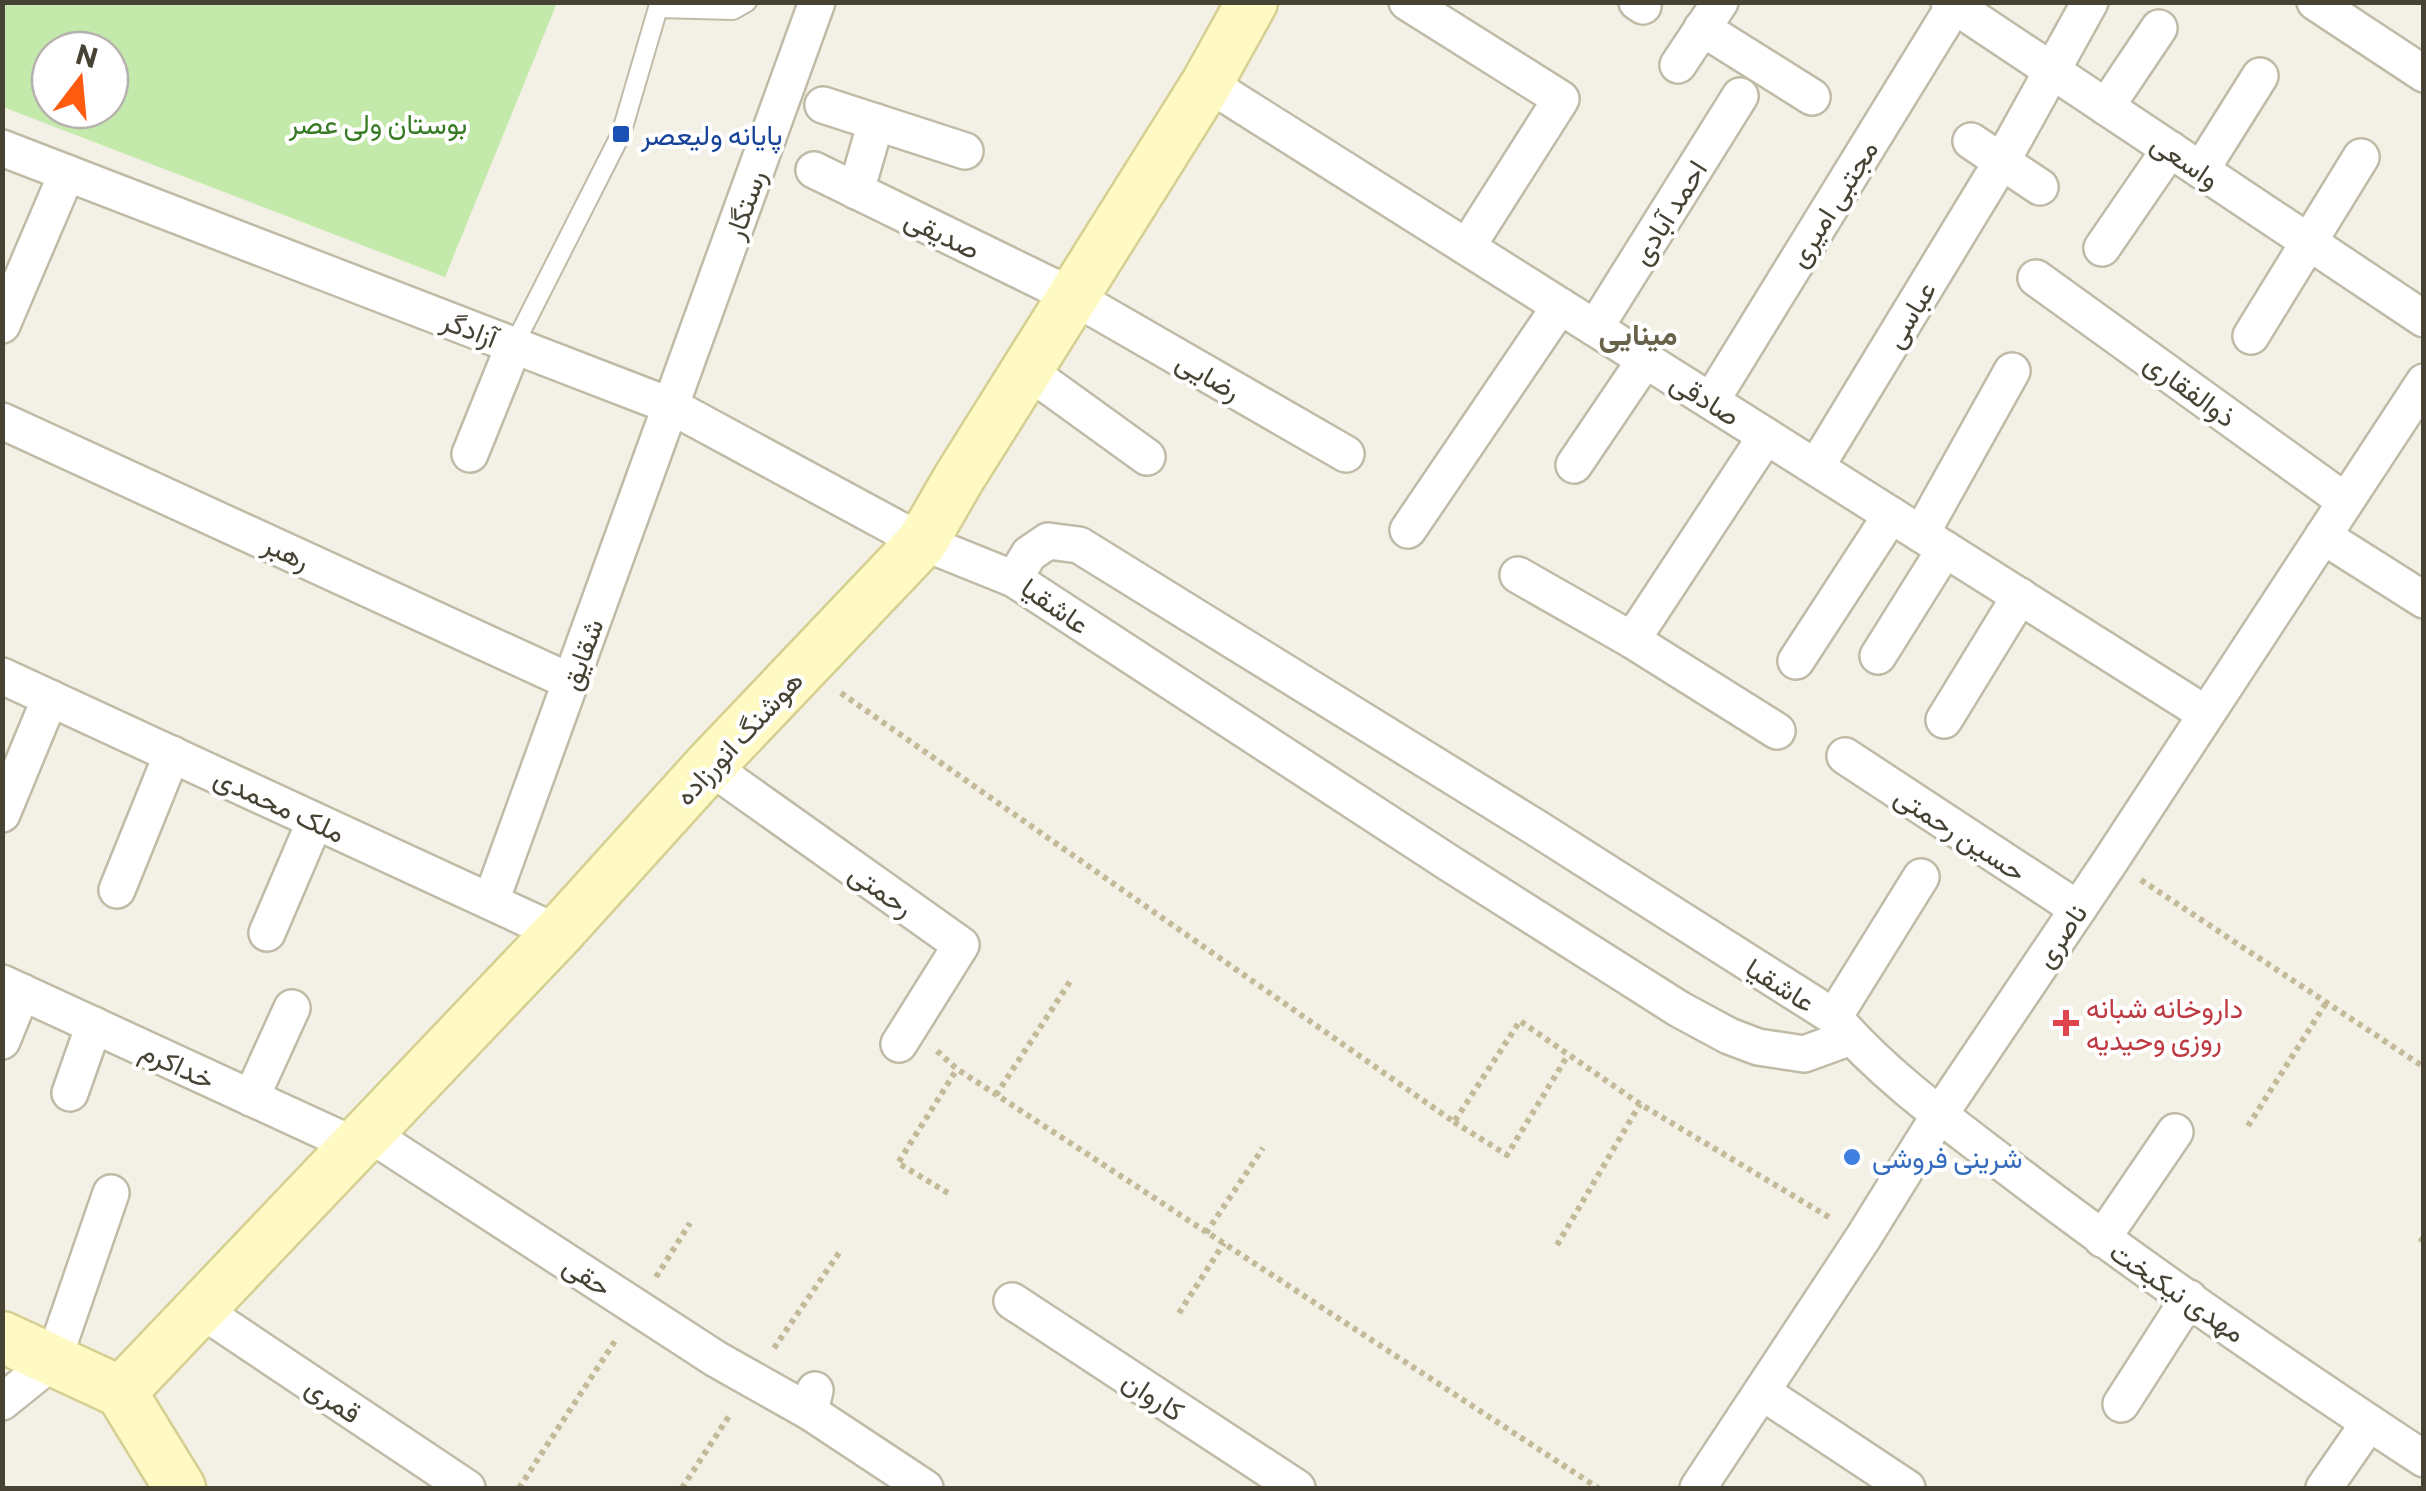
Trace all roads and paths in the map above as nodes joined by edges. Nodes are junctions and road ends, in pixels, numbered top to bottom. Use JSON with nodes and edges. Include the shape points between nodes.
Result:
{"nodes":[{"id":1,"x":748,"y":2,"type":"edge"},
{"id":2,"x":816,"y":2,"type":"edge"},
{"id":3,"x":1252,"y":2,"type":"edge"},
{"id":4,"x":1407,"y":2,"type":"edge"},
{"id":5,"x":2090,"y":2,"type":"edge"},
{"id":6,"x":2314,"y":2,"type":"edge"},
{"id":7,"x":1951,"y":4,"type":"edge"},
{"id":8,"x":1711,"y":15,"type":"edge"},
{"id":9,"x":1999,"y":16,"type":"edge"},
{"id":10,"x":2159,"y":28,"type":"dead end"},
{"id":11,"x":1678,"y":65,"type":"dead end"},
{"id":12,"x":2052,"y":72,"type":"junction"},
{"id":13,"x":2424,"y":74,"type":"edge"},
{"id":14,"x":2260,"y":76,"type":"dead end"},
{"id":15,"x":1207,"y":83,"type":"junction"},
{"id":16,"x":1740,"y":96,"type":"dead end"},
{"id":17,"x":1812,"y":97,"type":"dead end"},
{"id":18,"x":822,"y":105,"type":"dead end"},
{"id":19,"x":2106,"y":107,"type":"junction"},
{"id":20,"x":876,"y":122,"type":"junction"},
{"id":21,"x":1971,"y":141,"type":"dead end"},
{"id":22,"x":2,"y":148,"type":"edge"},
{"id":23,"x":2170,"y":149,"type":"junction"},
{"id":24,"x":965,"y":151,"type":"dead end"},
{"id":25,"x":2360,"y":157,"type":"dead end"},
{"id":26,"x":2002,"y":161,"type":"junction"},
{"id":27,"x":814,"y":170,"type":"dead end"},
{"id":28,"x":2201,"y":170,"type":"junction"},
{"id":29,"x":67,"y":173,"type":"junction"},
{"id":30,"x":2040,"y":187,"type":"dead end"},
{"id":31,"x":856,"y":190,"type":"junction"},
{"id":32,"x":2308,"y":242,"type":"junction"},
{"id":33,"x":1467,"y":247,"type":"junction"},
{"id":34,"x":2102,"y":248,"type":"dead end"},
{"id":35,"x":2036,"y":278,"type":"dead end"},
{"id":36,"x":1072,"y":296,"type":"junction"},
{"id":37,"x":1560,"y":306,"type":"junction"},
{"id":38,"x":2424,"y":318,"type":"edge"},
{"id":39,"x":2,"y":325,"type":"edge"},
{"id":40,"x":1594,"y":328,"type":"junction"},
{"id":41,"x":2251,"y":336,"type":"dead end"},
{"id":42,"x":514,"y":346,"type":"junction"},
{"id":43,"x":1645,"y":360,"type":"junction"},
{"id":44,"x":1028,"y":371,"type":"junction"},
{"id":45,"x":2012,"y":371,"type":"dead end"},
{"id":46,"x":2424,"y":382,"type":"edge"},
{"id":47,"x":1711,"y":401,"type":"junction"},
{"id":48,"x":672,"y":406,"type":"junction"},
{"id":49,"x":4,"y":425,"type":"edge"},
{"id":50,"x":1766,"y":436,"type":"junction"},
{"id":51,"x":470,"y":454,"type":"dead end"},
{"id":52,"x":1346,"y":454,"type":"dead end"},
{"id":53,"x":1147,"y":457,"type":"dead end"},
{"id":54,"x":1574,"y":465,"type":"dead end"},
{"id":55,"x":1816,"y":468,"type":"junction"},
{"id":56,"x":2346,"y":501,"type":"junction"},
{"id":57,"x":1408,"y":530,"type":"dead end"},
{"id":58,"x":1919,"y":532,"type":"junction"},
{"id":59,"x":2323,"y":536,"type":"junction"},
{"id":60,"x":922,"y":542,"type":"junction"},
{"id":61,"x":1518,"y":575,"type":"dead end"},
{"id":62,"x":1014,"y":579,"type":"junction"},
{"id":63,"x":2020,"y":596,"type":"junction"},
{"id":64,"x":2424,"y":600,"type":"edge"},
{"id":65,"x":1632,"y":640,"type":"junction"},
{"id":66,"x":1878,"y":656,"type":"dead end"},
{"id":67,"x":1796,"y":661,"type":"dead end"},
{"id":68,"x":804,"y":666,"type":"junction"},
{"id":69,"x":2,"y":676,"type":"edge"},
{"id":70,"x":571,"y":682,"type":"junction"},
{"id":71,"x":50,"y":698,"type":"junction"},
{"id":72,"x":2206,"y":714,"type":"junction"},
{"id":73,"x":1944,"y":720,"type":"dead end"},
{"id":74,"x":1777,"y":731,"type":"dead end"},
{"id":75,"x":172,"y":754,"type":"junction"},
{"id":76,"x":1845,"y":756,"type":"dead end"},
{"id":77,"x":709,"y":766,"type":"junction"},
{"id":78,"x":2,"y":814,"type":"edge"},
{"id":79,"x":315,"y":820,"type":"junction"},
{"id":80,"x":2110,"y":860,"type":"junction"},
{"id":81,"x":1921,"y":877,"type":"dead end"},
{"id":82,"x":117,"y":890,"type":"dead end"},
{"id":83,"x":491,"y":901,"type":"junction"},
{"id":84,"x":2078,"y":909,"type":"junction"},
{"id":85,"x":558,"y":933,"type":"junction"},
{"id":86,"x":267,"y":934,"type":"dead end"},
{"id":87,"x":1071,"y":980,"type":"dead end"},
{"id":88,"x":12,"y":988,"type":"edge"},
{"id":89,"x":2326,"y":1003,"type":"junction"},
{"id":90,"x":292,"y":1008,"type":"dead end"},
{"id":91,"x":94,"y":1026,"type":"junction"},
{"id":92,"x":1843,"y":1027,"type":"junction"},
{"id":93,"x":904,"y":1035,"type":"joint"},
{"id":94,"x":2,"y":1041,"type":"edge"},
{"id":95,"x":1568,"y":1055,"type":"junction"},
{"id":96,"x":2424,"y":1068,"type":"edge"},
{"id":97,"x":957,"y":1069,"type":"junction"},
{"id":98,"x":70,"y":1093,"type":"dead end"},
{"id":99,"x":996,"y":1095,"type":"junction"},
{"id":100,"x":251,"y":1098,"type":"junction"},
{"id":101,"x":1640,"y":1104,"type":"junction"},
{"id":102,"x":1940,"y":1114,"type":"junction"},
{"id":103,"x":1454,"y":1122,"type":"junction"},
{"id":104,"x":2248,"y":1126,"type":"dead end"},
{"id":105,"x":2175,"y":1132,"type":"dead end"},
{"id":106,"x":361,"y":1139,"type":"junction"},
{"id":107,"x":1263,"y":1148,"type":"dead end"},
{"id":108,"x":111,"y":1193,"type":"dead end"},
{"id":109,"x":948,"y":1194,"type":"dead end"},
{"id":110,"x":690,"y":1223,"type":"dead end"},
{"id":111,"x":1206,"y":1232,"type":"junction"},
{"id":112,"x":1863,"y":1238,"type":"junction"},
{"id":113,"x":2102,"y":1239,"type":"junction"},
{"id":114,"x":1224,"y":1244,"type":"junction"},
{"id":115,"x":1557,"y":1246,"type":"dead end"},
{"id":116,"x":841,"y":1250,"type":"dead end"},
{"id":117,"x":2189,"y":1298,"type":"junction"},
{"id":118,"x":1012,"y":1300,"type":"dead end"},
{"id":119,"x":637,"y":1306,"type":"junction"},
{"id":120,"x":200,"y":1310,"type":"junction"},
{"id":121,"x":1179,"y":1313,"type":"dead end"},
{"id":122,"x":2,"y":1337,"type":"edge"},
{"id":123,"x":53,"y":1360,"type":"junction"},
{"id":124,"x":753,"y":1380,"type":"junction"},
{"id":125,"x":121,"y":1392,"type":"junction"},
{"id":126,"x":1762,"y":1392,"type":"junction"},
{"id":127,"x":2,"y":1402,"type":"edge"},
{"id":128,"x":2121,"y":1404,"type":"dead end"},
{"id":129,"x":2368,"y":1423,"type":"junction"},
{"id":130,"x":2424,"y":1459,"type":"edge"},
{"id":131,"x":180,"y":1488,"type":"edge"},
{"id":132,"x":467,"y":1488,"type":"edge"},
{"id":133,"x":518,"y":1488,"type":"edge"},
{"id":134,"x":682,"y":1488,"type":"edge"},
{"id":135,"x":926,"y":1488,"type":"edge"},
{"id":136,"x":1296,"y":1488,"type":"edge"},
{"id":137,"x":1598,"y":1488,"type":"edge"},
{"id":138,"x":1698,"y":1488,"type":"edge"},
{"id":139,"x":1907,"y":1488,"type":"edge"},
{"id":140,"x":2324,"y":1488,"type":"edge"}],
"edges":[{"from":1,"to":42,"type":"lane","via":[[733,10],[658,8],[621,134]]},
{"from":2,"to":48,"type":"street","name":"رستگار"},
{"from":3,"to":15,"type":"main road","name":"هوشنگ انورزاده"},
{"from":4,"to":33,"type":"street","via":[[1561,99]]},
{"from":5,"to":12,"type":"street"},
{"from":6,"to":13,"type":"street"},
{"from":7,"to":9,"type":"street","name":"واسعی"},
{"from":7,"to":47,"type":"street","name":"مجتبی امیری"},
{"from":8,"to":11,"type":"street"},
{"from":8,"to":17,"type":"street"},
{"from":9,"to":12,"type":"street","name":"واسعی"},
{"from":10,"to":19,"type":"street"},
{"from":12,"to":19,"type":"street","name":"واسعی"},
{"from":12,"to":26,"type":"street","name":"عباسی"},
{"from":14,"to":28,"type":"street"},
{"from":15,"to":33,"type":"street","name":"صادقی"},
{"from":15,"to":36,"type":"main road","name":"هوشنگ انورزاده"},
{"from":16,"to":40,"type":"street","name":"احمد آبادی"},
{"from":18,"to":20,"type":"street"},
{"from":19,"to":23,"type":"street","name":"واسعی"},
{"from":20,"to":24,"type":"street"},
{"from":20,"to":31,"type":"street"},
{"from":21,"to":26,"type":"street"},
{"from":22,"to":29,"type":"street","name":"آزادگر"},
{"from":23,"to":28,"type":"street","name":"واسعی"},
{"from":23,"to":34,"type":"street"},
{"from":25,"to":32,"type":"street"},
{"from":26,"to":30,"type":"street"},
{"from":26,"to":55,"type":"street","name":"عباسی"},
{"from":27,"to":31,"type":"street","name":"صدیقی"},
{"from":28,"to":32,"type":"street","name":"واسعی"},
{"from":29,"to":39,"type":"street"},
{"from":29,"to":42,"type":"street","name":"آزادگر"},
{"from":31,"to":36,"type":"street","name":"صدیقی"},
{"from":32,"to":38,"type":"street","name":"واسعی"},
{"from":32,"to":41,"type":"street"},
{"from":33,"to":37,"type":"street","name":"صادقی"},
{"from":35,"to":56,"type":"street","name":"ذوالفقاری"},
{"from":36,"to":44,"type":"main road","name":"هوشنگ انورزاده"},
{"from":36,"to":52,"type":"street","name":"رضایی"},
{"from":37,"to":40,"type":"street","name":"صادقی"},
{"from":37,"to":57,"type":"street"},
{"from":40,"to":43,"type":"street","name":"صادقی"},
{"from":42,"to":48,"type":"street","name":"آزادگر"},
{"from":42,"to":51,"type":"street"},
{"from":43,"to":47,"type":"street","name":"صادقی"},
{"from":43,"to":54,"type":"street"},
{"from":44,"to":53,"type":"street"},
{"from":44,"to":60,"type":"main road","name":"هوشنگ انورزاده"},
{"from":45,"to":58,"type":"street"},
{"from":46,"to":56,"type":"street","name":"ناصری"},
{"from":47,"to":50,"type":"street","name":"صادقی"},
{"from":48,"to":60,"type":"street","name":"آزادگر"},
{"from":48,"to":70,"type":"street","name":"شقایق"},
{"from":49,"to":70,"type":"street","name":"رهبر"},
{"from":50,"to":55,"type":"street","name":"صادقی"},
{"from":50,"to":65,"type":"street"},
{"from":55,"to":58,"type":"street","name":"صادقی"},
{"from":56,"to":59,"type":"street","name":"ناصری"},
{"from":58,"to":63,"type":"street","name":"صادقی"},
{"from":58,"to":66,"type":"street"},
{"from":58,"to":67,"type":"street"},
{"from":59,"to":64,"type":"street"},
{"from":59,"to":72,"type":"street","name":"ناصری"},
{"from":60,"to":62,"type":"street","name":"آزادگر"},
{"from":60,"to":68,"type":"main road","name":"هوشنگ انورزاده"},
{"from":61,"to":65,"type":"street"},
{"from":62,"to":92,"type":"street","name":"عاشقیا","via":[[1679,1008],[1758,1048],[1804,1054]]},
{"from":62,"to":92,"type":"street","name":"عاشقیا","via":[[1029,554],[1048,541],[1080,544]]},
{"from":63,"to":72,"type":"street","name":"صادقی"},
{"from":63,"to":73,"type":"street"},
{"from":65,"to":74,"type":"street"},
{"from":68,"to":77,"type":"main road","name":"هوشنگ انورزاده"},
{"from":68,"to":103,"type":"path"},
{"from":69,"to":71,"type":"street","name":"ملک محمدی"},
{"from":70,"to":83,"type":"street","name":"شقایق"},
{"from":71,"to":75,"type":"street","name":"ملک محمدی"},
{"from":71,"to":78,"type":"street"},
{"from":72,"to":80,"type":"street","name":"ناصری"},
{"from":75,"to":79,"type":"street","name":"ملک محمدی"},
{"from":75,"to":82,"type":"street"},
{"from":76,"to":84,"type":"street","name":"حسین رحمتی"},
{"from":77,"to":85,"type":"main road","name":"هوشنگ انورزاده"},
{"from":77,"to":93,"type":"street","name":"رحمتی","via":[[961,945]]},
{"from":79,"to":83,"type":"street","name":"ملک محمدی"},
{"from":79,"to":86,"type":"street"},
{"from":80,"to":84,"type":"street","name":"ناصری"},
{"from":80,"to":89,"type":"path"},
{"from":81,"to":92,"type":"street"},
{"from":83,"to":85,"type":"street","name":"ملک محمدی"},
{"from":84,"to":102,"type":"street","name":"ناصری"},
{"from":85,"to":106,"type":"main road","name":"هوشنگ انورزاده"},
{"from":87,"to":99,"type":"path"},
{"from":88,"to":91,"type":"street","name":"خداکرم"},
{"from":88,"to":94,"type":"street"},
{"from":89,"to":96,"type":"path"},
{"from":89,"to":104,"type":"path"},
{"from":90,"to":100,"type":"street"},
{"from":91,"to":98,"type":"street"},
{"from":91,"to":100,"type":"street","name":"خداکرم"},
{"from":92,"to":102,"type":"street","name":"عاشقیا"},
{"from":93,"to":97,"type":"path"},
{"from":95,"to":101,"type":"path"},
{"from":95,"to":103,"type":"path","via":[[1520,1022]]},
{"from":95,"to":103,"type":"path","via":[[1507,1155]]},
{"from":97,"to":99,"type":"path"},
{"from":97,"to":109,"type":"path","via":[[898,1163]]},
{"from":99,"to":111,"type":"path"},
{"from":100,"to":106,"type":"street","name":"خداکرم"},
{"from":101,"to":112,"type":"path"},
{"from":101,"to":115,"type":"path"},
{"from":102,"to":112,"type":"street","name":"ناصری"},
{"from":102,"to":113,"type":"street","name":"مهدی نیکبخت"},
{"from":105,"to":113,"type":"street"},
{"from":106,"to":119,"type":"street","name":"حقی"},
{"from":106,"to":120,"type":"main road","name":"هوشنگ انورزاده"},
{"from":107,"to":111,"type":"path"},
{"from":108,"to":123,"type":"street"},
{"from":110,"to":119,"type":"path"},
{"from":111,"to":114,"type":"path"},
{"from":112,"to":126,"type":"street","name":"ناصری"},
{"from":113,"to":117,"type":"street","name":"مهدی نیکبخت"},
{"from":114,"to":121,"type":"path"},
{"from":114,"to":137,"type":"path"},
{"from":116,"to":124,"type":"path"},
{"from":117,"to":128,"type":"street"},
{"from":117,"to":129,"type":"street","name":"مهدی نیکبخت"},
{"from":118,"to":136,"type":"street","name":"کاروان"},
{"from":119,"to":124,"type":"street","name":"حقی"},
{"from":119,"to":133,"type":"path"},
{"from":120,"to":125,"type":"main road","name":"هوشنگ انورزاده"},
{"from":120,"to":132,"type":"street","name":"قمری"},
{"from":122,"to":123,"type":"main road"},
{"from":123,"to":125,"type":"main road"},
{"from":123,"to":127,"type":"street"},
{"from":124,"to":134,"type":"path"},
{"from":124,"to":135,"type":"street","name":"حقی","via":[[813,1401]]},
{"from":125,"to":131,"type":"main road"},
{"from":126,"to":138,"type":"street","name":"ناصری"},
{"from":126,"to":139,"type":"street"},
{"from":129,"to":130,"type":"street","name":"مهدی نیکبخت"},
{"from":129,"to":140,"type":"street"}]}
